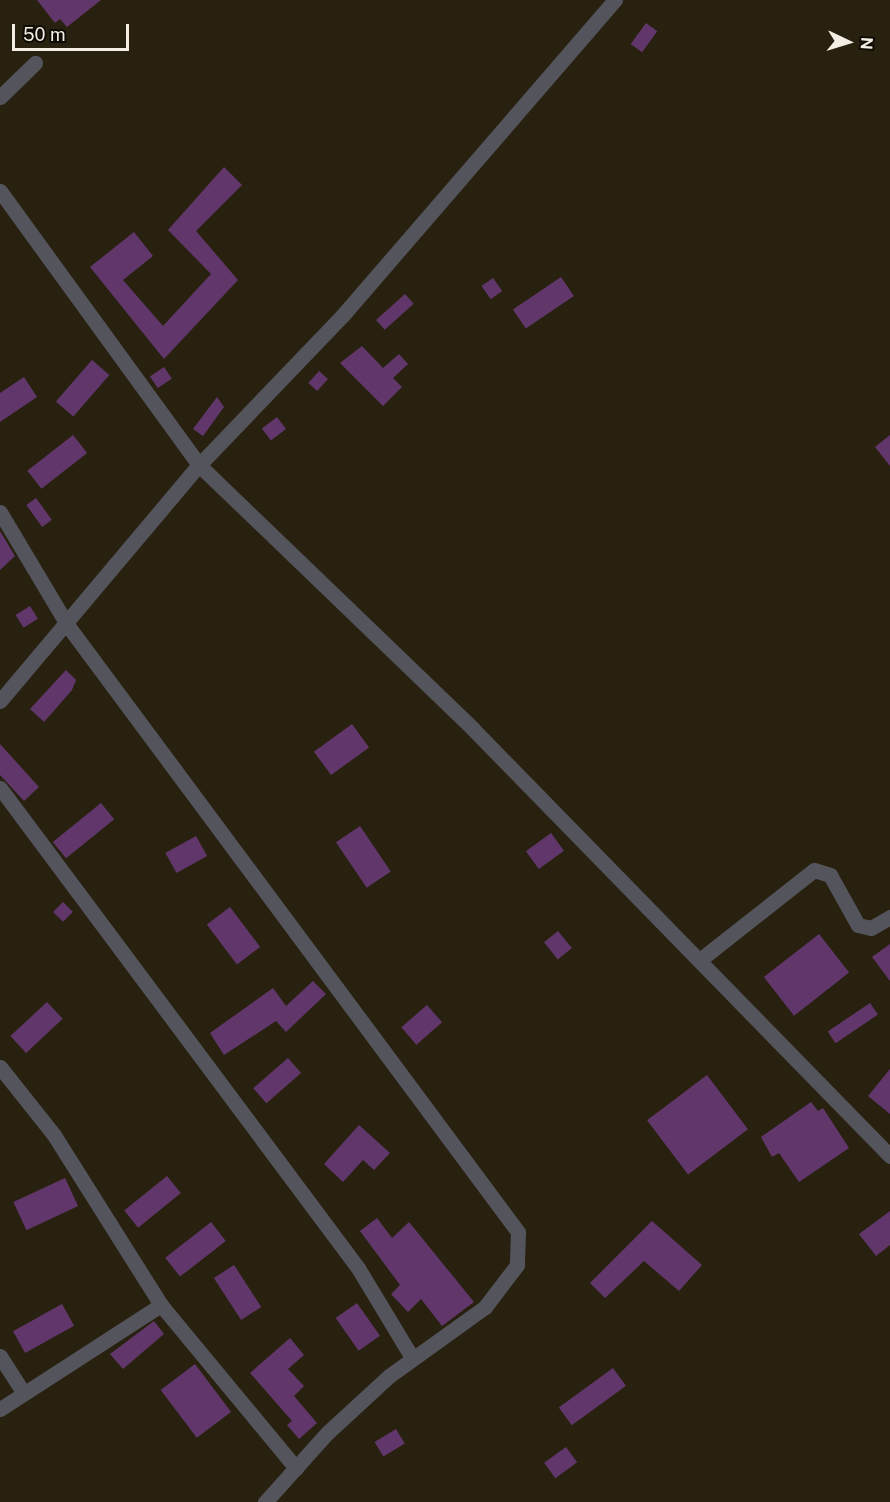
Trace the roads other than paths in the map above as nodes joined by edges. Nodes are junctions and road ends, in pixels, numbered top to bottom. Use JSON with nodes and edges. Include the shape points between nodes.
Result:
{"nodes":[{"id":1,"x":615,"y":0,"type":"edge"},
{"id":2,"x":36,"y":63,"type":"dead end"},
{"id":3,"x":0,"y":97,"type":"edge"},
{"id":4,"x":3,"y":200,"type":"edge"},
{"id":5,"x":199,"y":465,"type":"junction"},
{"id":6,"x":0,"y":512,"type":"edge"},
{"id":7,"x":68,"y":626,"type":"junction"},
{"id":8,"x":0,"y":701,"type":"edge"},
{"id":9,"x":0,"y":788,"type":"edge"},
{"id":10,"x":890,"y":917,"type":"edge"},
{"id":11,"x":701,"y":958,"type":"junction"},
{"id":12,"x":0,"y":1067,"type":"edge"},
{"id":13,"x":890,"y":1156,"type":"edge"},
{"id":14,"x":161,"y":1305,"type":"junction"},
{"id":15,"x":0,"y":1356,"type":"edge"},
{"id":16,"x":411,"y":1356,"type":"junction"},
{"id":17,"x":23,"y":1392,"type":"junction"},
{"id":18,"x":0,"y":1409,"type":"edge"},
{"id":19,"x":296,"y":1468,"type":"junction"},
{"id":20,"x":265,"y":1502,"type":"edge"}],
"edges":[{"from":1,"to":5,"type":"street","via":[[350,307]]},
{"from":2,"to":3,"type":"street"},
{"from":4,"to":5,"type":"street"},
{"from":5,"to":7,"type":"street"},
{"from":5,"to":11,"type":"street"},
{"from":6,"to":7,"type":"street"},
{"from":7,"to":8,"type":"street"},
{"from":7,"to":16,"type":"street","via":[[512,1219],[521,1246],[518,1265],[485,1307]]},
{"from":9,"to":16,"type":"street","via":[[358,1268]]},
{"from":10,"to":11,"type":"street","via":[[871,928],[858,925],[830,875],[814,870]]},
{"from":11,"to":13,"type":"street"},
{"from":12,"to":14,"type":"street","via":[[54,1135]]},
{"from":14,"to":17,"type":"street","via":[[42,1386]]},
{"from":14,"to":19,"type":"street"},
{"from":15,"to":17,"type":"street"},
{"from":16,"to":19,"type":"street"},
{"from":17,"to":18,"type":"street"},
{"from":19,"to":20,"type":"street"}]}
